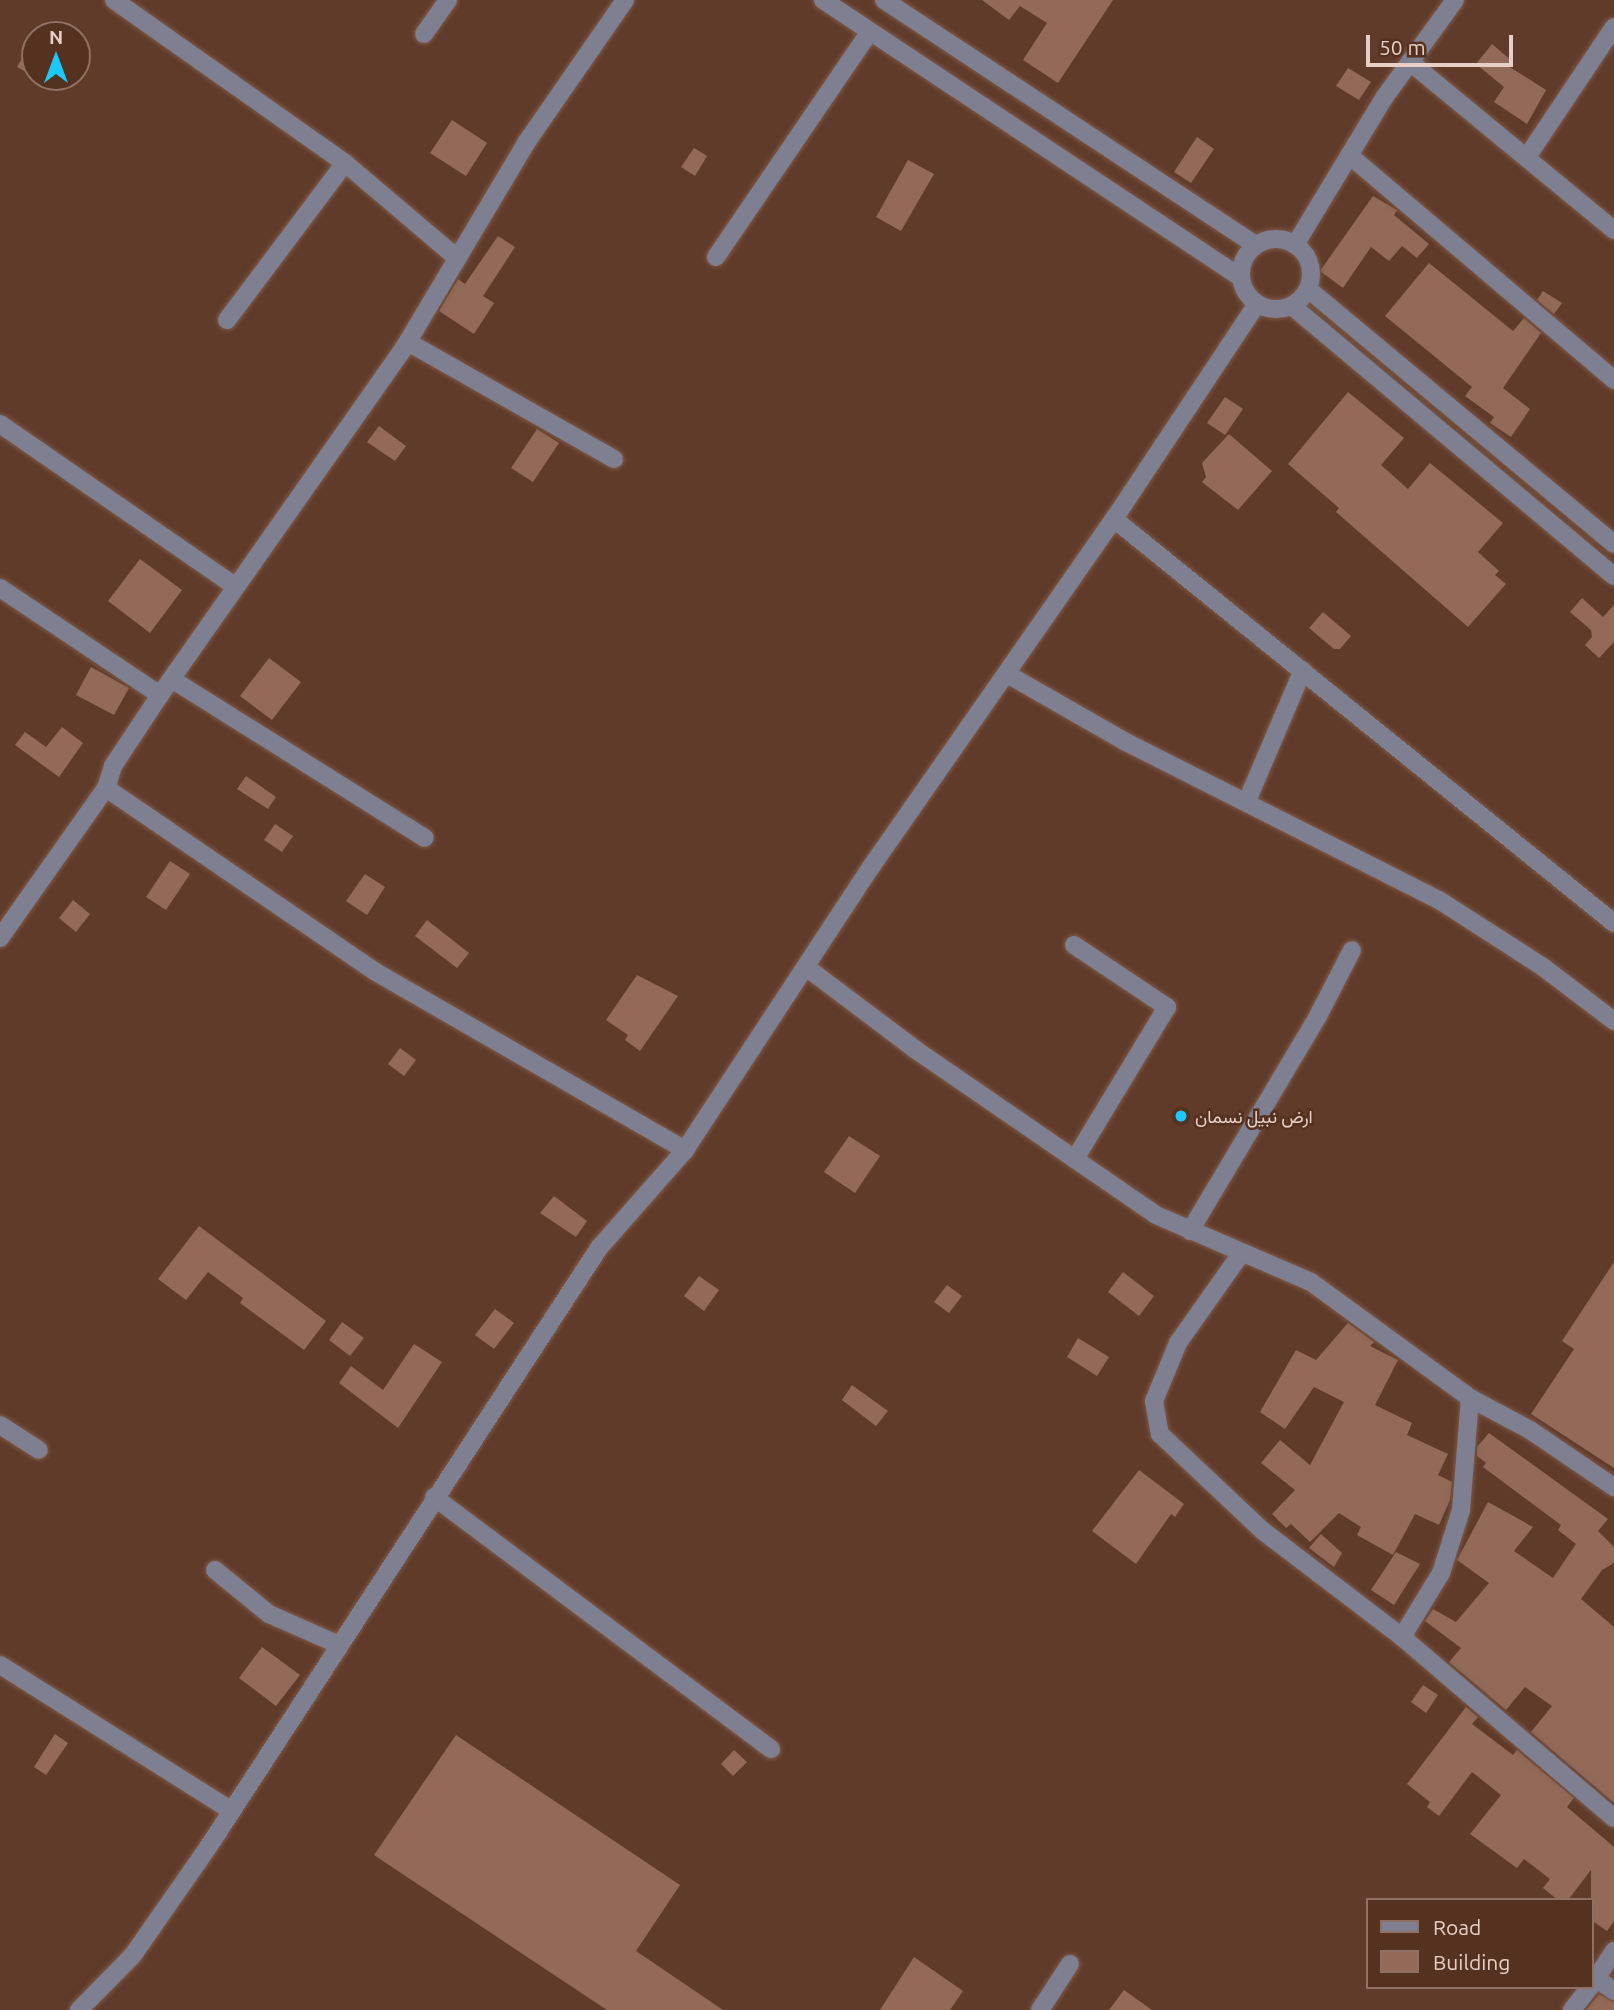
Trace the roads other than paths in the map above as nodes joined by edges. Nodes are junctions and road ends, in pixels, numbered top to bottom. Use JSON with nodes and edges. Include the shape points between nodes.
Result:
{"nodes":[{"id":1,"x":114,"y":0,"type":"edge"},
{"id":2,"x":448,"y":0,"type":"edge"},
{"id":3,"x":625,"y":0,"type":"edge"},
{"id":4,"x":823,"y":0,"type":"edge"},
{"id":5,"x":884,"y":0,"type":"edge"},
{"id":6,"x":1455,"y":0,"type":"edge"},
{"id":7,"x":1614,"y":27,"type":"edge"},
{"id":8,"x":870,"y":31,"type":"junction"},
{"id":9,"x":424,"y":34,"type":"dead end"},
{"id":10,"x":1410,"y":62,"type":"junction"},
{"id":11,"x":1349,"y":155,"type":"junction"},
{"id":12,"x":1527,"y":157,"type":"junction"},
{"id":13,"x":345,"y":163,"type":"junction"},
{"id":14,"x":1614,"y":230,"type":"edge"},
{"id":15,"x":1256,"y":245,"type":"junction"},
{"id":16,"x":1295,"y":245,"type":"junction"},
{"id":17,"x":456,"y":257,"type":"junction"},
{"id":18,"x":716,"y":257,"type":"dead end"},
{"id":19,"x":1240,"y":277,"type":"junction"},
{"id":20,"x":1308,"y":289,"type":"junction"},
{"id":21,"x":1257,"y":304,"type":"junction"},
{"id":22,"x":1292,"y":306,"type":"junction"},
{"id":23,"x":227,"y":320,"type":"dead end"},
{"id":24,"x":408,"y":342,"type":"junction"},
{"id":25,"x":1614,"y":380,"type":"edge"},
{"id":26,"x":0,"y":424,"type":"edge"},
{"id":27,"x":614,"y":459,"type":"dead end"},
{"id":28,"x":1114,"y":519,"type":"junction"},
{"id":29,"x":1614,"y":544,"type":"edge"},
{"id":30,"x":1614,"y":576,"type":"edge"},
{"id":31,"x":235,"y":586,"type":"junction"},
{"id":32,"x":0,"y":588,"type":"edge"},
{"id":33,"x":1303,"y":670,"type":"junction"},
{"id":34,"x":1007,"y":674,"type":"junction"},
{"id":35,"x":173,"y":680,"type":"junction"},
{"id":36,"x":160,"y":695,"type":"junction"},
{"id":37,"x":106,"y":788,"type":"junction"},
{"id":38,"x":1247,"y":801,"type":"junction"},
{"id":39,"x":425,"y":838,"type":"dead end"},
{"id":40,"x":1614,"y":923,"type":"edge"},
{"id":41,"x":0,"y":938,"type":"edge"},
{"id":42,"x":1074,"y":945,"type":"dead end"},
{"id":43,"x":1352,"y":950,"type":"dead end"},
{"id":44,"x":806,"y":967,"type":"junction"},
{"id":45,"x":1614,"y":1021,"type":"edge"},
{"id":46,"x":685,"y":1150,"type":"junction"},
{"id":47,"x":1075,"y":1159,"type":"junction"},
{"id":48,"x":1190,"y":1231,"type":"junction"},
{"id":49,"x":1240,"y":1255,"type":"junction"},
{"id":50,"x":1470,"y":1398,"type":"junction"},
{"id":51,"x":0,"y":1425,"type":"edge"},
{"id":52,"x":39,"y":1451,"type":"dead end"},
{"id":53,"x":1614,"y":1487,"type":"edge"},
{"id":54,"x":434,"y":1497,"type":"junction"},
{"id":55,"x":215,"y":1570,"type":"dead end"},
{"id":56,"x":1402,"y":1637,"type":"junction"},
{"id":57,"x":337,"y":1644,"type":"junction"},
{"id":58,"x":0,"y":1665,"type":"edge"},
{"id":59,"x":771,"y":1749,"type":"dead end"},
{"id":60,"x":230,"y":1810,"type":"junction"},
{"id":61,"x":1614,"y":1818,"type":"edge"},
{"id":62,"x":1614,"y":1951,"type":"edge"},
{"id":63,"x":1070,"y":1964,"type":"dead end"},
{"id":64,"x":1593,"y":1984,"type":"edge"},
{"id":65,"x":1589,"y":1989,"type":"edge"},
{"id":66,"x":1614,"y":1991,"type":"edge"},
{"id":67,"x":79,"y":2010,"type":"edge"},
{"id":68,"x":1040,"y":2010,"type":"edge"},
{"id":69,"x":1572,"y":2010,"type":"edge"}],
"edges":[{"from":1,"to":13,"type":"street"},
{"from":2,"to":9,"type":"street"},
{"from":3,"to":17,"type":"street","via":[[526,143]]},
{"from":4,"to":8,"type":"street"},
{"from":5,"to":15,"type":"street"},
{"from":6,"to":10,"type":"street"},
{"from":7,"to":12,"type":"street"},
{"from":8,"to":18,"type":"street"},
{"from":8,"to":19,"type":"street"},
{"from":10,"to":11,"type":"street"},
{"from":10,"to":12,"type":"street"},
{"from":11,"to":16,"type":"street"},
{"from":11,"to":25,"type":"street"},
{"from":12,"to":14,"type":"street"},
{"from":13,"to":17,"type":"street"},
{"from":13,"to":23,"type":"street"},
{"from":15,"to":16,"type":"street","via":[[1275,239]]},
{"from":15,"to":19,"type":"street","via":[[1244,259]]},
{"from":16,"to":20,"type":"street","via":[[1311,269]]},
{"from":17,"to":24,"type":"street"},
{"from":19,"to":21,"type":"street"},
{"from":20,"to":22,"type":"street"},
{"from":20,"to":29,"type":"street"},
{"from":21,"to":22,"type":"street","via":[[1268,309]]},
{"from":21,"to":28,"type":"street"},
{"from":22,"to":30,"type":"street"},
{"from":24,"to":27,"type":"street"},
{"from":24,"to":31,"type":"street","via":[[295,508]]},
{"from":26,"to":31,"type":"street"},
{"from":28,"to":33,"type":"street"},
{"from":28,"to":34,"type":"street"},
{"from":31,"to":35,"type":"street"},
{"from":32,"to":36,"type":"street"},
{"from":33,"to":38,"type":"street"},
{"from":33,"to":40,"type":"street"},
{"from":34,"to":38,"type":"street","via":[[1124,741]]},
{"from":34,"to":44,"type":"street"},
{"from":35,"to":36,"type":"street"},
{"from":35,"to":39,"type":"street"},
{"from":36,"to":37,"type":"street","via":[[113,766]]},
{"from":37,"to":41,"type":"street"},
{"from":37,"to":46,"type":"street","via":[[374,971]]},
{"from":38,"to":45,"type":"street","via":[[1439,901],[1543,967]]},
{"from":42,"to":47,"type":"street","via":[[1167,1007]]},
{"from":43,"to":48,"type":"street","via":[[1318,1017]]},
{"from":44,"to":46,"type":"street"},
{"from":44,"to":47,"type":"street"},
{"from":46,"to":54,"type":"street","via":[[599,1248]]},
{"from":47,"to":48,"type":"street","via":[[1156,1214]]},
{"from":48,"to":49,"type":"street"},
{"from":49,"to":50,"type":"street","via":[[1311,1282]]},
{"from":49,"to":56,"type":"street","via":[[1178,1343],[1154,1401],[1160,1434],[1263,1531]]},
{"from":50,"to":53,"type":"street","via":[[1530,1430]]},
{"from":50,"to":56,"type":"street","via":[[1461,1510],[1441,1573]]},
{"from":51,"to":52,"type":"street"},
{"from":54,"to":57,"type":"street"},
{"from":54,"to":59,"type":"street"},
{"from":55,"to":57,"type":"street","via":[[269,1614]]},
{"from":56,"to":61,"type":"street"},
{"from":57,"to":60,"type":"street"},
{"from":58,"to":60,"type":"street"},
{"from":60,"to":67,"type":"street","via":[[133,1955]]},
{"from":62,"to":64,"type":"street"},
{"from":63,"to":68,"type":"street"},
{"from":64,"to":66,"type":"street"},
{"from":65,"to":69,"type":"street"}]}
